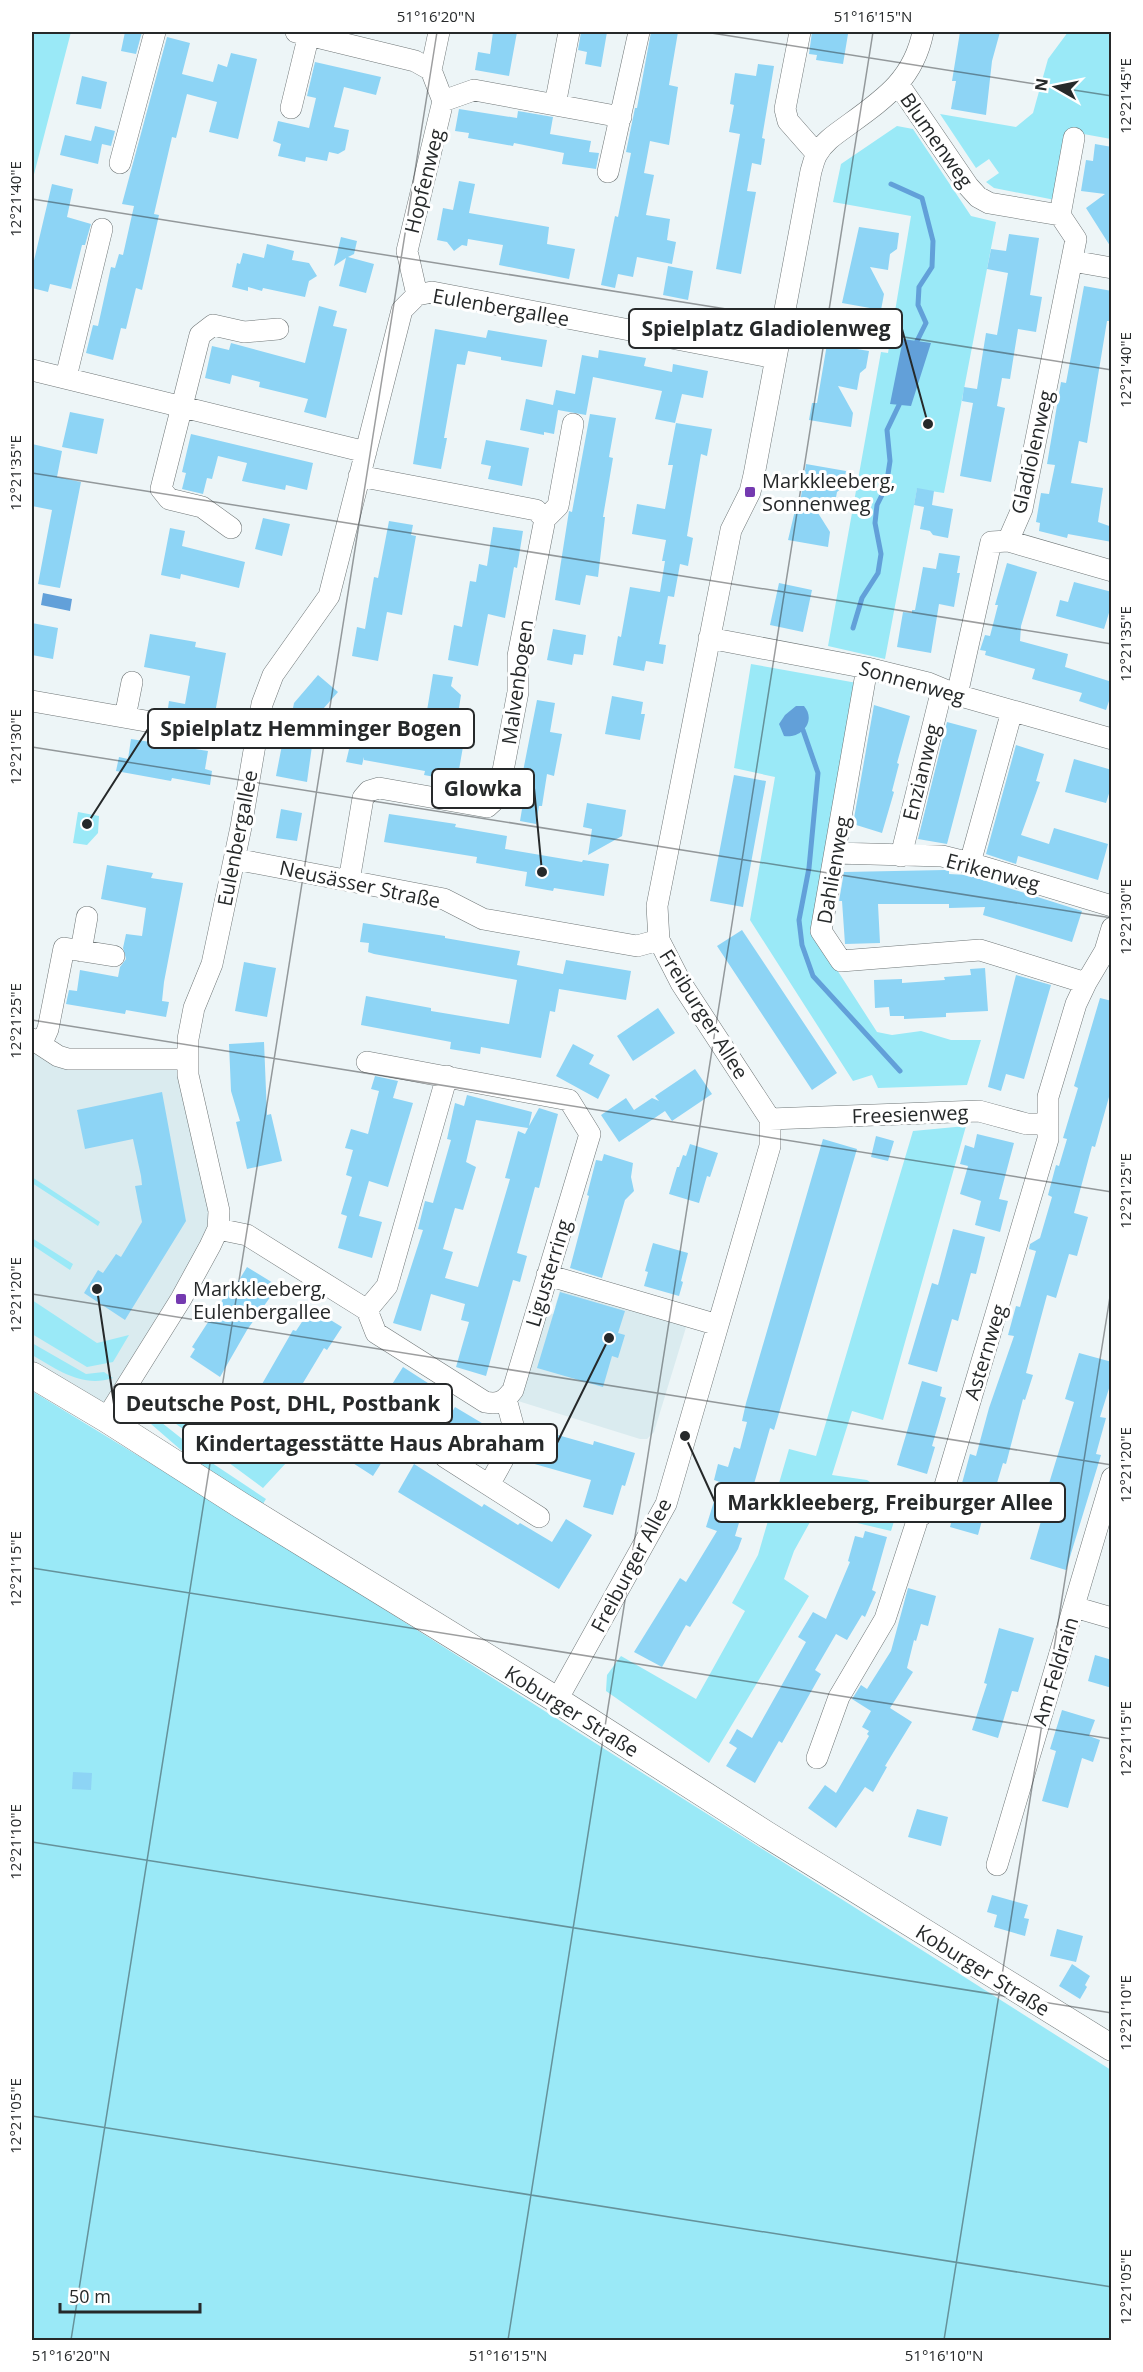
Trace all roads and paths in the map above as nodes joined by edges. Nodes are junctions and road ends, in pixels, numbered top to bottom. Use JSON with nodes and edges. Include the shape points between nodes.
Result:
{"nodes":[{"id":1,"x":155,"y":32,"type":"edge"},
{"id":2,"x":440,"y":32,"type":"edge"},
{"id":3,"x":569,"y":32,"type":"edge"},
{"id":4,"x":639,"y":32,"type":"edge"},
{"id":5,"x":800,"y":32,"type":"edge"},
{"id":6,"x":923,"y":32,"type":"edge"},
{"id":7,"x":302,"y":33,"type":"edge"},
{"id":8,"x":431,"y":70,"type":"junction"},
{"id":9,"x":899,"y":85,"type":"junction"},
{"id":10,"x":443,"y":101,"type":"junction"},
{"id":11,"x":555,"y":105,"type":"junction"},
{"id":12,"x":291,"y":108,"type":"dead end"},
{"id":13,"x":621,"y":117,"type":"junction"},
{"id":14,"x":1074,"y":138,"type":"dead end"},
{"id":15,"x":817,"y":154,"type":"junction"},
{"id":16,"x":120,"y":163,"type":"dead end"},
{"id":17,"x":608,"y":172,"type":"dead end"},
{"id":18,"x":1060,"y":215,"type":"junction"},
{"id":19,"x":102,"y":229,"type":"dead end"},
{"id":20,"x":1072,"y":261,"type":"junction"},
{"id":21,"x":1112,"y":268,"type":"edge"},
{"id":22,"x":417,"y":295,"type":"junction"},
{"id":23,"x":278,"y":329,"type":"dead end"},
{"id":24,"x":775,"y":358,"type":"junction"},
{"id":25,"x":32,"y":370,"type":"edge"},
{"id":26,"x":66,"y":377,"type":"junction"},
{"id":27,"x":181,"y":407,"type":"junction"},
{"id":28,"x":573,"y":424,"type":"dead end"},
{"id":29,"x":366,"y":452,"type":"junction"},
{"id":30,"x":359,"y":476,"type":"junction"},
{"id":31,"x":545,"y":519,"type":"junction"},
{"id":32,"x":231,"y":528,"type":"dead end"},
{"id":33,"x":1008,"y":541,"type":"junction"},
{"id":34,"x":1112,"y":571,"type":"edge"},
{"id":35,"x":709,"y":638,"type":"junction"},
{"id":36,"x":867,"y":668,"type":"junction"},
{"id":37,"x":132,"y":682,"type":"dead end"},
{"id":38,"x":949,"y":692,"type":"junction"},
{"id":39,"x":32,"y":701,"type":"edge"},
{"id":40,"x":1012,"y":711,"type":"junction"},
{"id":41,"x":125,"y":717,"type":"junction"},
{"id":42,"x":157,"y":723,"type":"dead end"},
{"id":43,"x":1112,"y":739,"type":"edge"},
{"id":44,"x":836,"y":853,"type":"junction"},
{"id":45,"x":901,"y":856,"type":"junction"},
{"id":46,"x":235,"y":859,"type":"junction"},
{"id":47,"x":970,"y":862,"type":"junction"},
{"id":48,"x":349,"y":880,"type":"junction"},
{"id":49,"x":1112,"y":906,"type":"edge"},
{"id":50,"x":87,"y":917,"type":"dead end"},
{"id":51,"x":1112,"y":927,"type":"edge"},
{"id":52,"x":659,"y":940,"type":"junction"},
{"id":53,"x":81,"y":951,"type":"junction"},
{"id":54,"x":114,"y":956,"type":"dead end"},
{"id":55,"x":1086,"y":983,"type":"junction"},
{"id":56,"x":36,"y":1042,"type":"edge"},
{"id":57,"x":187,"y":1059,"type":"junction"},
{"id":58,"x":367,"y":1062,"type":"dead end"},
{"id":59,"x":447,"y":1076,"type":"junction"},
{"id":60,"x":770,"y":1119,"type":"junction"},
{"id":61,"x":1048,"y":1124,"type":"junction"},
{"id":62,"x":218,"y":1229,"type":"junction"},
{"id":63,"x":548,"y":1275,"type":"junction"},
{"id":64,"x":368,"y":1310,"type":"junction"},
{"id":65,"x":718,"y":1325,"type":"junction"},
{"id":66,"x":32,"y":1375,"type":"edge"},
{"id":67,"x":506,"y":1399,"type":"junction"},
{"id":68,"x":106,"y":1419,"type":"junction"},
{"id":69,"x":445,"y":1457,"type":"dead end"},
{"id":70,"x":1112,"y":1478,"type":"edge"},
{"id":71,"x":489,"y":1485,"type":"junction"},
{"id":72,"x":539,"y":1517,"type":"dead end"},
{"id":73,"x":1074,"y":1606,"type":"junction"},
{"id":74,"x":1112,"y":1618,"type":"edge"},
{"id":75,"x":558,"y":1700,"type":"junction"},
{"id":76,"x":818,"y":1758,"type":"dead end"},
{"id":77,"x":997,"y":1865,"type":"dead end"},
{"id":78,"x":1112,"y":2048,"type":"edge"}],
"edges":[{"from":1,"to":16,"type":"street"},
{"from":2,"to":8,"type":"street"},
{"from":3,"to":11,"type":"street"},
{"from":4,"to":13,"type":"street"},
{"from":5,"to":15,"type":"street","via":[[785,109],[788,121]]},
{"from":6,"to":9,"type":"street","name":"Freiburger Allee","via":[[911,68]]},
{"from":7,"to":8,"type":"street","via":[[415,61]]},
{"from":7,"to":12,"type":"street"},
{"from":8,"to":10,"type":"street","name":"Hopfenweg"},
{"from":9,"to":15,"type":"street","name":"Freiburger Allee","via":[[832,137]]},
{"from":9,"to":18,"type":"street","name":"Blumenweg","via":[[978,197],[989,203]]},
{"from":10,"to":11,"type":"street","via":[[474,90]]},
{"from":10,"to":22,"type":"street","name":"Hopfenweg","via":[[407,251]]},
{"from":11,"to":13,"type":"street"},
{"from":13,"to":17,"type":"street"},
{"from":14,"to":18,"type":"street"},
{"from":15,"to":24,"type":"street","name":"Freiburger Allee"},
{"from":18,"to":20,"type":"street","via":[[1076,239]]},
{"from":19,"to":26,"type":"street"},
{"from":20,"to":21,"type":"street"},
{"from":20,"to":33,"type":"street","name":"Gladiolenweg","via":[[1022,509]]},
{"from":22,"to":24,"type":"street","name":"Eulenbergallee","via":[[432,292]]},
{"from":22,"to":29,"type":"street","name":"Eulenbergallee","via":[[402,310]]},
{"from":23,"to":27,"type":"street","via":[[244,332],[213,325],[200,335]]},
{"from":24,"to":35,"type":"street","name":"Freiburger Allee","via":[[750,492],[731,530]]},
{"from":25,"to":26,"type":"street"},
{"from":26,"to":27,"type":"street"},
{"from":27,"to":29,"type":"street"},
{"from":27,"to":32,"type":"street","via":[[161,489],[169,499],[202,507]]},
{"from":28,"to":31,"type":"street","name":"Malvenbogen","via":[[558,506]]},
{"from":29,"to":30,"type":"street","name":"Eulenbergallee"},
{"from":30,"to":31,"type":"street","via":[[536,510]]},
{"from":30,"to":46,"type":"street","name":"Eulenbergallee","via":[[329,596],[273,675],[262,704]]},
{"from":31,"to":48,"type":"street","name":"Malvenbogen","via":[[518,656],[518,692],[498,797],[487,807],[379,788],[369,791],[363,798]]},
{"from":33,"to":34,"type":"street"},
{"from":33,"to":38,"type":"street","name":"Gladiolenweg","via":[[991,542]]},
{"from":35,"to":36,"type":"street","name":"Sonnenweg"},
{"from":35,"to":52,"type":"street","name":"Freiburger Allee","via":[[657,906]]},
{"from":36,"to":38,"type":"street","name":"Sonnenweg"},
{"from":36,"to":44,"type":"street","name":"Dahlienweg"},
{"from":37,"to":41,"type":"street"},
{"from":38,"to":40,"type":"street","name":"Sonnenweg"},
{"from":38,"to":45,"type":"street","name":"Enzianweg"},
{"from":39,"to":41,"type":"street"},
{"from":40,"to":43,"type":"street","name":"Sonnenweg"},
{"from":40,"to":47,"type":"street"},
{"from":41,"to":42,"type":"street"},
{"from":44,"to":45,"type":"street","name":"Erikenweg"},
{"from":44,"to":55,"type":"street","name":"Dahlienweg","via":[[821,931],[841,961],[980,950]]},
{"from":45,"to":47,"type":"street","name":"Erikenweg","via":[[942,856]]},
{"from":46,"to":48,"type":"street","name":"Neusässer Straße"},
{"from":46,"to":57,"type":"street","name":"Eulenbergallee","via":[[212,964],[194,1008]]},
{"from":47,"to":49,"type":"street","name":"Erikenweg"},
{"from":48,"to":52,"type":"street","name":"Neusässer Straße","via":[[444,899],[483,919],[637,946]]},
{"from":50,"to":53,"type":"street"},
{"from":51,"to":55,"type":"street","name":"Asternweg","via":[[1105,951]]},
{"from":52,"to":60,"type":"street","name":"Freiburger Allee","via":[[681,983]]},
{"from":53,"to":54,"type":"street"},
{"from":53,"to":56,"type":"street","via":[[64,948],[48,1029]]},
{"from":55,"to":61,"type":"street","name":"Asternweg","via":[[1048,1097]]},
{"from":56,"to":57,"type":"street","via":[[68,1059]]},
{"from":57,"to":62,"type":"street","name":"Eulenbergallee","via":[[192,1098],[219,1211]]},
{"from":58,"to":59,"type":"street","name":"Ligusterring"},
{"from":59,"to":63,"type":"street","name":"Ligusterring","via":[[569,1100],[590,1134]]},
{"from":59,"to":64,"type":"street","via":[[387,1286]]},
{"from":60,"to":61,"type":"street","name":"Freesienweg","via":[[980,1111],[1027,1124]]},
{"from":60,"to":65,"type":"street","name":"Freiburger Allee","via":[[770,1146]]},
{"from":61,"to":76,"type":"street","name":"Asternweg","via":[[1048,1139],[941,1499],[918,1518],[885,1619],[839,1697]]},
{"from":62,"to":64,"type":"street","via":[[247,1235]]},
{"from":62,"to":68,"type":"street","via":[[181,1299]]},
{"from":63,"to":65,"type":"street"},
{"from":63,"to":67,"type":"street","name":"Ligusterring","via":[[513,1390]]},
{"from":64,"to":67,"type":"street","via":[[376,1333],[485,1402],[495,1404]]},
{"from":65,"to":75,"type":"street","name":"Freiburger Allee","via":[[666,1504]]},
{"from":66,"to":68,"type":"main road","name":"Koburger Straße"},
{"from":67,"to":71,"type":"street","via":[[516,1436]]},
{"from":68,"to":75,"type":"main road","name":"Koburger Straße"},
{"from":69,"to":71,"type":"street"},
{"from":70,"to":73,"type":"street","name":"Am Feldrain"},
{"from":71,"to":72,"type":"street"},
{"from":73,"to":74,"type":"street"},
{"from":73,"to":77,"type":"street","name":"Am Feldrain"},
{"from":75,"to":78,"type":"main road","name":"Koburger Straße","via":[[765,1834]]}]}
